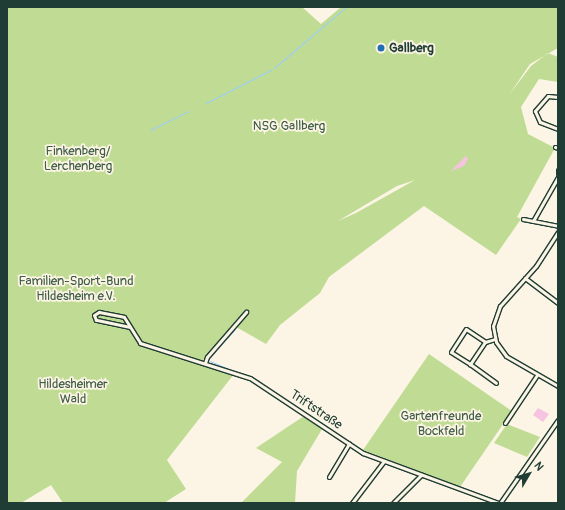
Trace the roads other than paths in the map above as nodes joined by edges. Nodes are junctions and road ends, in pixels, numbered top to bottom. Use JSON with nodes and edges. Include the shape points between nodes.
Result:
{"nodes":[{"id":1,"x":558,"y":96,"type":"edge"},
{"id":2,"x":558,"y":129,"type":"edge"},
{"id":3,"x":558,"y":176,"type":"edge"},
{"id":4,"x":523,"y":218,"type":"dead end"},
{"id":5,"x":533,"y":221,"type":"junction"},
{"id":6,"x":558,"y":226,"type":"edge"},
{"id":7,"x":558,"y":232,"type":"edge"},
{"id":8,"x":525,"y":278,"type":"junction"},
{"id":9,"x":558,"y":303,"type":"edge"},
{"id":10,"x":246,"y":312,"type":"dead end"},
{"id":11,"x":130,"y":327,"type":"junction"},
{"id":12,"x":495,"y":339,"type":"junction"},
{"id":13,"x":485,"y":342,"type":"junction"},
{"id":14,"x":206,"y":363,"type":"junction"},
{"id":15,"x":470,"y":364,"type":"junction"},
{"id":16,"x":537,"y":376,"type":"junction"},
{"id":17,"x":496,"y":383,"type":"dead end"},
{"id":18,"x":558,"y":386,"type":"edge"},
{"id":19,"x":558,"y":420,"type":"edge"},
{"id":20,"x":505,"y":423,"type":"dead end"},
{"id":21,"x":349,"y":444,"type":"junction"},
{"id":22,"x":384,"y":461,"type":"junction"},
{"id":23,"x":421,"y":475,"type":"junction"},
{"id":24,"x":328,"y":477,"type":"dead end"},
{"id":25,"x":352,"y":503,"type":"edge"},
{"id":26,"x":393,"y":503,"type":"edge"},
{"id":27,"x":499,"y":503,"type":"edge"}],
"edges":[{"from":1,"to":2,"type":"street","via":[[548,96],[535,111],[540,122]]},
{"from":3,"to":5,"type":"street"},
{"from":4,"to":5,"type":"street"},
{"from":5,"to":6,"type":"street"},
{"from":7,"to":8,"type":"street"},
{"from":8,"to":9,"type":"street"},
{"from":8,"to":12,"type":"street","via":[[497,311],[493,326]]},
{"from":10,"to":14,"type":"street","via":[[207,356]]},
{"from":11,"to":11,"type":"street","name":"Triftstraße","via":[[124,317],[99,312],[94,315],[96,320]]},
{"from":11,"to":14,"type":"street","name":"Triftstraße","via":[[140,343]]},
{"from":12,"to":13,"type":"street"},
{"from":12,"to":16,"type":"street","via":[[506,356]]},
{"from":13,"to":15,"type":"street"},
{"from":13,"to":15,"type":"street","via":[[466,329],[451,352]]},
{"from":14,"to":21,"type":"street","name":"Triftstraße","via":[[250,378]]},
{"from":15,"to":17,"type":"street"},
{"from":16,"to":18,"type":"street"},
{"from":16,"to":20,"type":"street"},
{"from":19,"to":27,"type":"street"},
{"from":21,"to":22,"type":"street","name":"Triftstraße"},
{"from":21,"to":24,"type":"street"},
{"from":22,"to":23,"type":"street","name":"Triftstraße"},
{"from":22,"to":25,"type":"street"},
{"from":23,"to":26,"type":"street"},
{"from":23,"to":27,"type":"street","name":"Triftstraße"}]}
